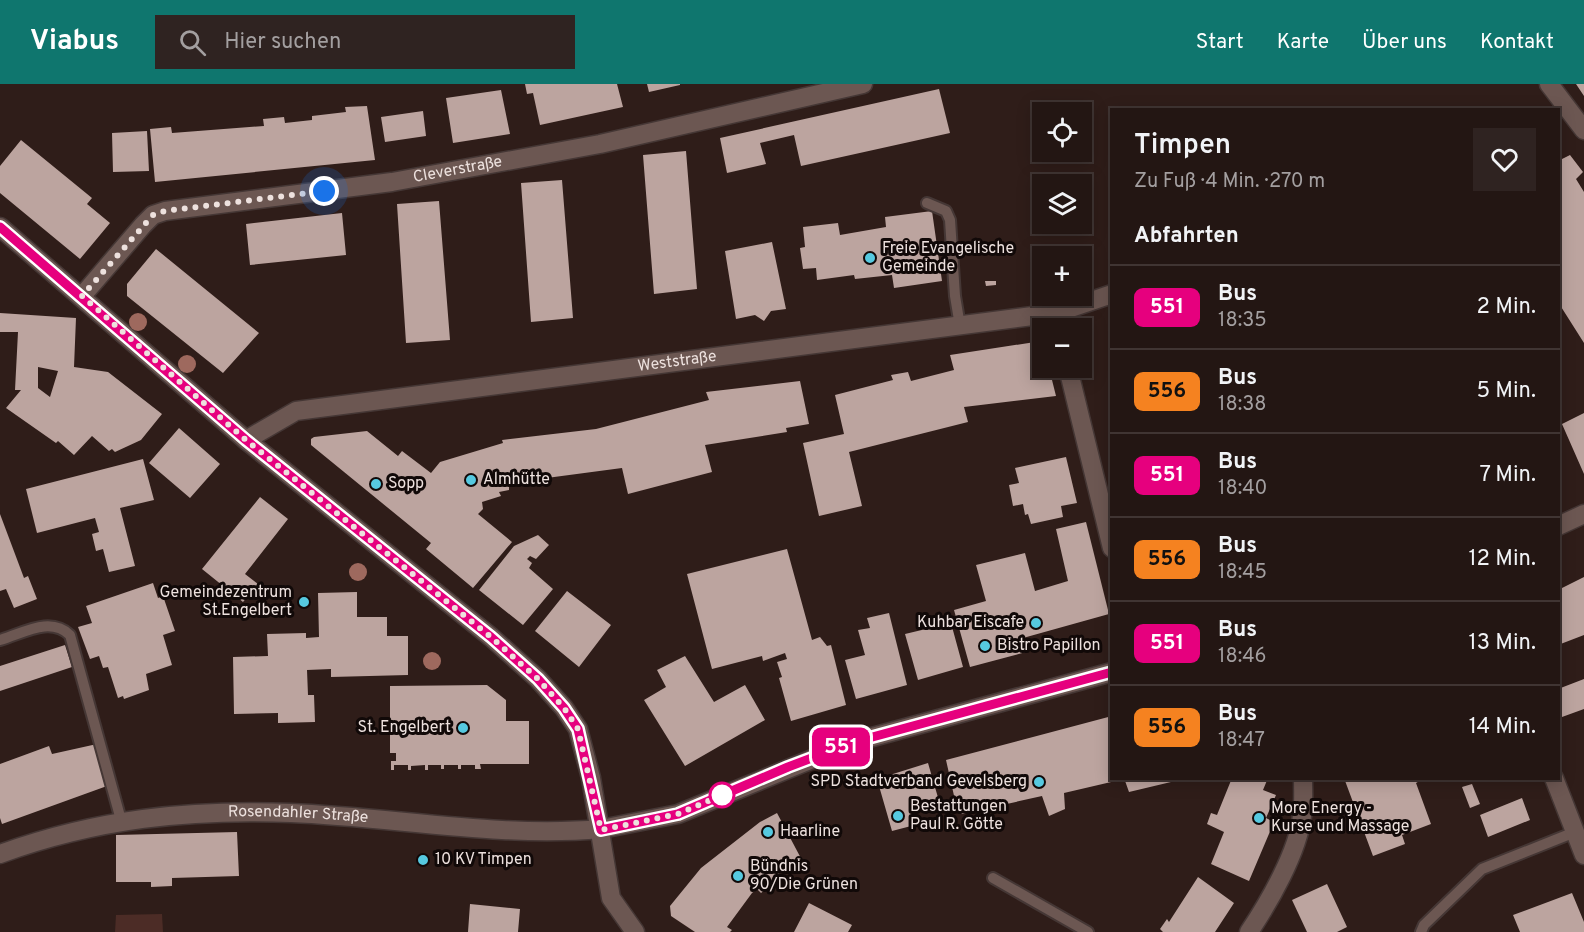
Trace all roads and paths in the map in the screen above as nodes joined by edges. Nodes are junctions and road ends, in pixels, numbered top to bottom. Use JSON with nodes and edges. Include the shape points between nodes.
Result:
{"nodes":[{"id":1,"x":863,"y":84,"type":"edge"},
{"id":2,"x":1549,"y":84,"type":"edge"},
{"id":3,"x":1572,"y":123,"type":"edge"},
{"id":4,"x":927,"y":202,"type":"dead end"},
{"id":5,"x":0,"y":227,"type":"edge"},
{"id":6,"x":1110,"y":295,"type":"edge"},
{"id":7,"x":82,"y":296,"type":"junction"},
{"id":8,"x":1063,"y":318,"type":"edge"},
{"id":9,"x":1032,"y":322,"type":"edge"},
{"id":10,"x":960,"y":326,"type":"junction"},
{"id":11,"x":1070,"y":378,"type":"edge"},
{"id":12,"x":246,"y":440,"type":"junction"},
{"id":13,"x":1584,"y":514,"type":"edge"},
{"id":14,"x":1560,"y":525,"type":"edge"},
{"id":15,"x":1110,"y":540,"type":"edge"},
{"id":16,"x":0,"y":640,"type":"edge"},
{"id":17,"x":1110,"y":673,"type":"edge"},
{"id":18,"x":1304,"y":780,"type":"edge"},
{"id":19,"x":1555,"y":780,"type":"edge"},
{"id":20,"x":121,"y":820,"type":"junction"},
{"id":21,"x":601,"y":830,"type":"junction"},
{"id":22,"x":1575,"y":832,"type":"junction"},
{"id":23,"x":0,"y":854,"type":"edge"},
{"id":24,"x":1584,"y":855,"type":"edge"},
{"id":25,"x":993,"y":878,"type":"dead end"},
{"id":26,"x":635,"y":932,"type":"edge"},
{"id":27,"x":1088,"y":932,"type":"edge"},
{"id":28,"x":1249,"y":932,"type":"edge"},
{"id":29,"x":1421,"y":932,"type":"edge"}],
"edges":[{"from":1,"to":7,"type":"street","name":"Cleverstraße","via":[[600,144],[438,174],[165,211],[142,225]]},
{"from":2,"to":3,"type":"street"},
{"from":4,"to":10,"type":"lane","via":[[946,211],[950,220]]},
{"from":5,"to":7,"type":"street"},
{"from":6,"to":8,"type":"street","name":"Weststraße"},
{"from":7,"to":12,"type":"street"},
{"from":9,"to":10,"type":"street","name":"Weststraße"},
{"from":10,"to":12,"type":"street","name":"Weststraße","via":[[296,411]]},
{"from":11,"to":15,"type":"street"},
{"from":12,"to":21,"type":"street","via":[[538,679],[578,729]]},
{"from":13,"to":14,"type":"street"},
{"from":16,"to":20,"type":"lane","via":[[48,625],[60,626],[70,635]]},
{"from":17,"to":21,"type":"street","name":"Rosendahler Straße","via":[[854,742],[678,814]]},
{"from":18,"to":28,"type":"street","via":[[1302,818],[1295,843]]},
{"from":19,"to":22,"type":"street"},
{"from":20,"to":21,"type":"street","name":"Rosendahler Straße","via":[[213,813],[292,813],[539,832]]},
{"from":20,"to":23,"type":"street","name":"Rosendahler Straße","via":[[72,830]]},
{"from":21,"to":26,"type":"street","via":[[611,898]]},
{"from":22,"to":24,"type":"street"},
{"from":22,"to":29,"type":"lane","via":[[1482,869]]},
{"from":25,"to":27,"type":"lane"}]}
